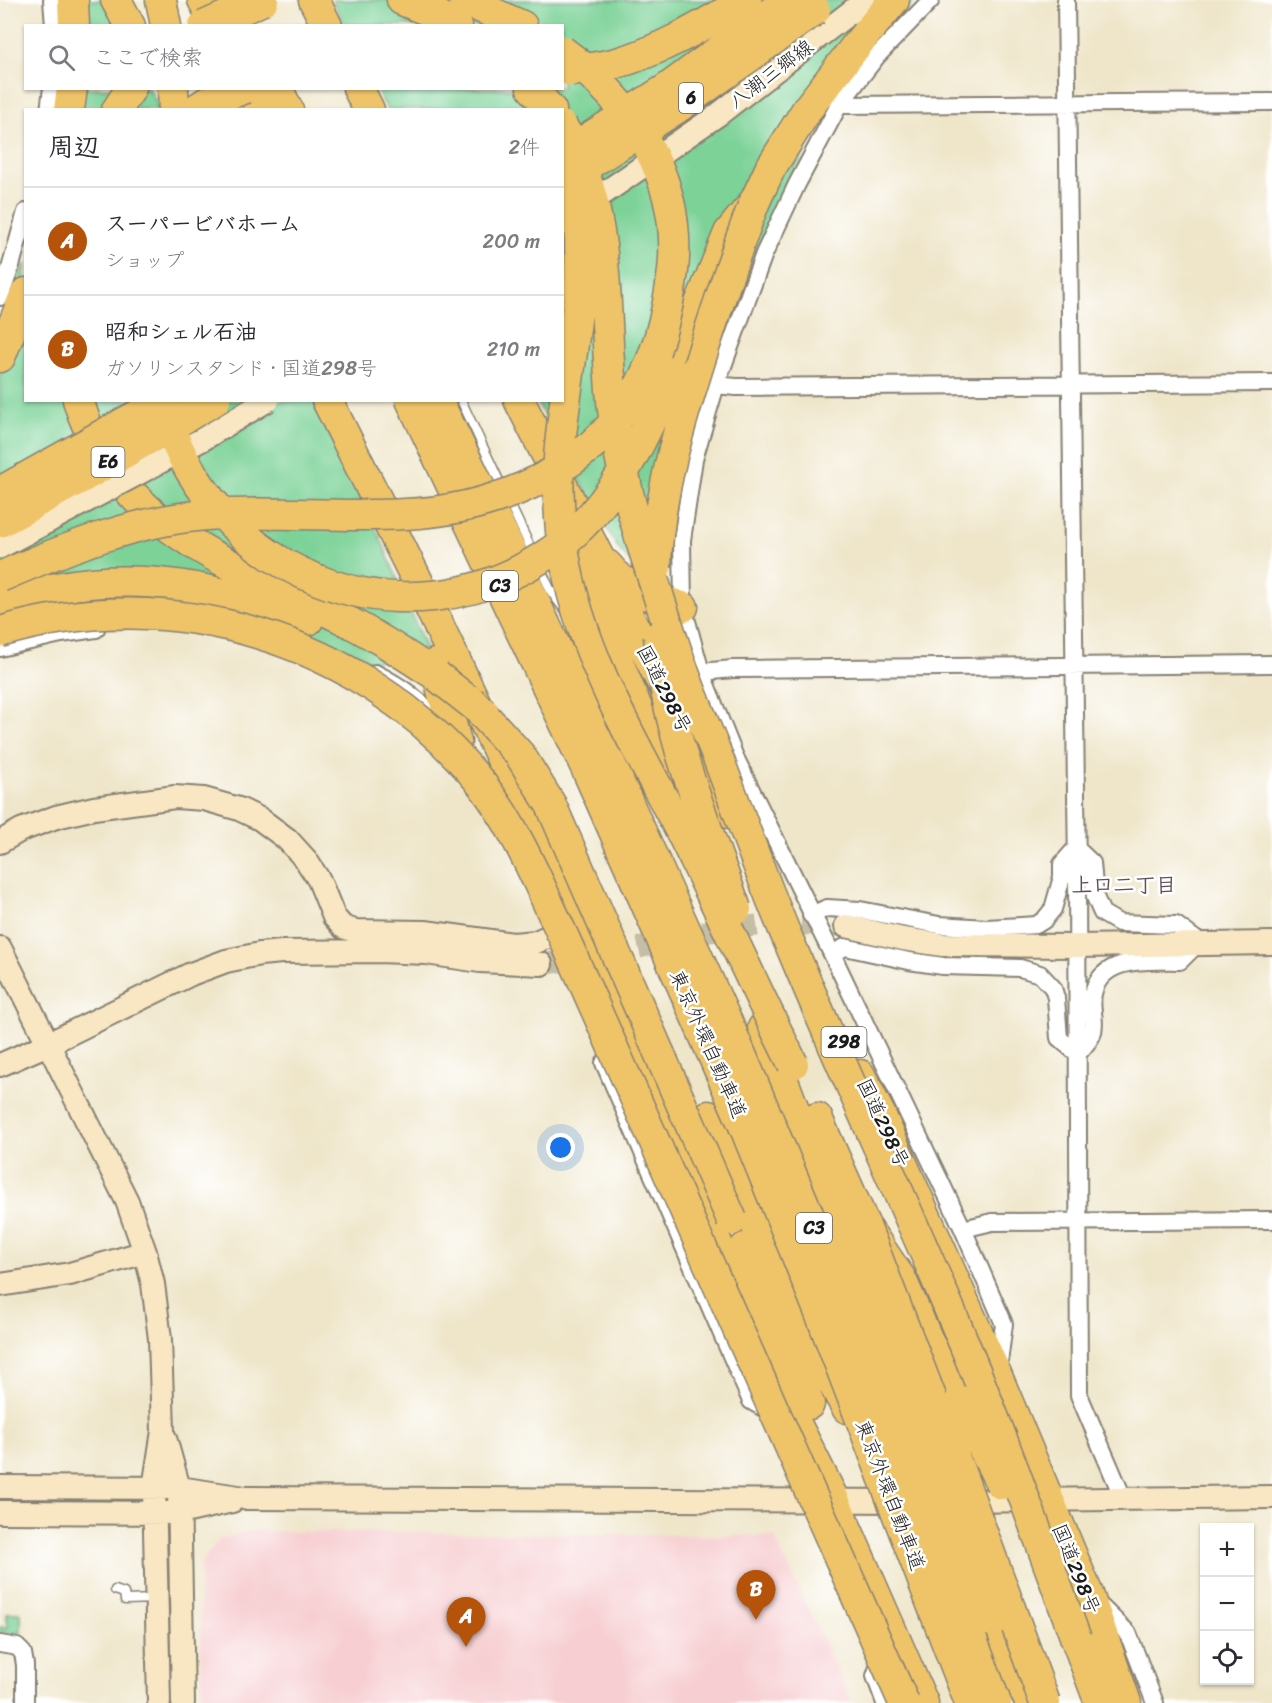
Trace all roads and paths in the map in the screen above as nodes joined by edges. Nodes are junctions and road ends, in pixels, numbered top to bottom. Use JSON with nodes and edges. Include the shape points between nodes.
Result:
{"nodes":[{"id":1,"x":116,"y":0,"type":"edge"},
{"id":2,"x":124,"y":0,"type":"edge"},
{"id":3,"x":161,"y":0,"type":"edge"},
{"id":4,"x":231,"y":0,"type":"edge"},
{"id":5,"x":263,"y":0,"type":"edge"},
{"id":6,"x":402,"y":0,"type":"edge"},
{"id":7,"x":464,"y":0,"type":"edge"},
{"id":8,"x":746,"y":0,"type":"edge"},
{"id":9,"x":894,"y":0,"type":"edge"},
{"id":10,"x":931,"y":0,"type":"edge"},
{"id":11,"x":1066,"y":0,"type":"edge"},
{"id":12,"x":868,"y":2,"type":"edge"},
{"id":13,"x":811,"y":3,"type":"edge"},
{"id":14,"x":204,"y":19,"type":"edge"},
{"id":15,"x":132,"y":24,"type":"edge"},
{"id":16,"x":132,"y":24,"type":"edge"},
{"id":17,"x":166,"y":24,"type":"edge"},
{"id":18,"x":243,"y":24,"type":"edge"},
{"id":19,"x":454,"y":24,"type":"edge"},
{"id":20,"x":518,"y":24,"type":"edge"},
{"id":21,"x":564,"y":53,"type":"edge"},
{"id":22,"x":564,"y":73,"type":"edge"},
{"id":23,"x":52,"y":90,"type":"edge"},
{"id":24,"x":72,"y":90,"type":"edge"},
{"id":25,"x":130,"y":90,"type":"edge"},
{"id":26,"x":166,"y":90,"type":"edge"},
{"id":27,"x":173,"y":90,"type":"edge"},
{"id":28,"x":219,"y":90,"type":"edge"},
{"id":29,"x":243,"y":90,"type":"edge"},
{"id":30,"x":250,"y":90,"type":"edge"},
{"id":31,"x":278,"y":90,"type":"edge"},
{"id":32,"x":359,"y":90,"type":"edge"},
{"id":33,"x":532,"y":90,"type":"edge"},
{"id":34,"x":533,"y":90,"type":"edge"},
{"id":35,"x":1272,"y":102,"type":"edge"},
{"id":36,"x":1068,"y":104,"type":"junction"},
{"id":37,"x":840,"y":105,"type":"junction"},
{"id":38,"x":49,"y":108,"type":"edge"},
{"id":39,"x":69,"y":108,"type":"edge"},
{"id":40,"x":118,"y":108,"type":"edge"},
{"id":41,"x":174,"y":108,"type":"edge"},
{"id":42,"x":175,"y":108,"type":"edge"},
{"id":43,"x":198,"y":108,"type":"edge"},
{"id":44,"x":225,"y":108,"type":"edge"},
{"id":45,"x":261,"y":108,"type":"edge"},
{"id":46,"x":287,"y":108,"type":"edge"},
{"id":47,"x":368,"y":108,"type":"edge"},
{"id":48,"x":539,"y":108,"type":"edge"},
{"id":49,"x":549,"y":108,"type":"edge"},
{"id":50,"x":564,"y":129,"type":"edge"},
{"id":51,"x":564,"y":155,"type":"edge"},
{"id":52,"x":564,"y":162,"type":"edge"},
{"id":53,"x":564,"y":180,"type":"edge"},
{"id":54,"x":755,"y":201,"type":"junction"},
{"id":55,"x":24,"y":219,"type":"edge"},
{"id":56,"x":564,"y":221,"type":"edge"},
{"id":57,"x":0,"y":297,"type":"edge"},
{"id":58,"x":24,"y":298,"type":"edge"},
{"id":59,"x":24,"y":311,"type":"edge"},
{"id":60,"x":0,"y":357,"type":"edge"},
{"id":61,"x":1272,"y":383,"type":"edge"},
{"id":62,"x":1072,"y":384,"type":"junction"},
{"id":63,"x":717,"y":385,"type":"junction"},
{"id":64,"x":79,"y":402,"type":"edge"},
{"id":65,"x":159,"y":402,"type":"edge"},
{"id":66,"x":164,"y":402,"type":"edge"},
{"id":67,"x":212,"y":402,"type":"edge"},
{"id":68,"x":265,"y":402,"type":"edge"},
{"id":69,"x":328,"y":402,"type":"edge"},
{"id":70,"x":412,"y":402,"type":"edge"},
{"id":71,"x":438,"y":402,"type":"edge"},
{"id":72,"x":462,"y":402,"type":"edge"},
{"id":73,"x":507,"y":402,"type":"edge"},
{"id":74,"x":520,"y":402,"type":"edge"},
{"id":75,"x":0,"y":492,"type":"edge"},
{"id":76,"x":0,"y":522,"type":"edge"},
{"id":77,"x":591,"y":544,"type":"junction"},
{"id":78,"x":0,"y":547,"type":"edge"},
{"id":79,"x":0,"y":577,"type":"edge"},
{"id":80,"x":417,"y":578,"type":"junction"},
{"id":81,"x":0,"y":604,"type":"edge"},
{"id":82,"x":683,"y":607,"type":"junction"},
{"id":83,"x":603,"y":624,"type":"junction"},
{"id":84,"x":0,"y":632,"type":"edge"},
{"id":85,"x":0,"y":648,"type":"edge"},
{"id":86,"x":1272,"y":664,"type":"edge"},
{"id":87,"x":1074,"y":667,"type":"junction"},
{"id":88,"x":701,"y":672,"type":"junction"},
{"id":89,"x":438,"y":676,"type":"junction"},
{"id":90,"x":470,"y":700,"type":"junction"},
{"id":91,"x":456,"y":742,"type":"junction"},
{"id":92,"x":599,"y":768,"type":"junction"},
{"id":93,"x":0,"y":842,"type":"edge"},
{"id":94,"x":1076,"y":848,"type":"junction"},
{"id":95,"x":812,"y":915,"type":"junction"},
{"id":96,"x":846,"y":926,"type":"tunnel mouth"},
{"id":97,"x":549,"y":936,"type":"junction"},
{"id":98,"x":1199,"y":942,"type":"junction"},
{"id":99,"x":1272,"y":943,"type":"edge"},
{"id":100,"x":1077,"y":946,"type":"junction"},
{"id":101,"x":0,"y":948,"type":"edge"},
{"id":102,"x":832,"y":954,"type":"junction"},
{"id":103,"x":541,"y":964,"type":"tunnel mouth"},
{"id":104,"x":48,"y":1044,"type":"junction"},
{"id":105,"x":1078,"y":1054,"type":"junction"},
{"id":106,"x":793,"y":1064,"type":"junction"},
{"id":107,"x":0,"y":1065,"type":"edge"},
{"id":108,"x":1272,"y":1220,"type":"edge"},
{"id":109,"x":1080,"y":1222,"type":"junction"},
{"id":110,"x":963,"y":1229,"type":"junction"},
{"id":111,"x":854,"y":1232,"type":"junction"},
{"id":112,"x":145,"y":1252,"type":"junction"},
{"id":113,"x":0,"y":1285,"type":"edge"},
{"id":114,"x":998,"y":1376,"type":"junction"},
{"id":115,"x":798,"y":1428,"type":"junction"},
{"id":116,"x":163,"y":1431,"type":"junction"},
{"id":117,"x":876,"y":1460,"type":"junction"},
{"id":118,"x":0,"y":1487,"type":"edge"},
{"id":119,"x":154,"y":1488,"type":"junction"},
{"id":120,"x":179,"y":1488,"type":"junction"},
{"id":121,"x":832,"y":1497,"type":"junction"},
{"id":122,"x":1272,"y":1497,"type":"edge"},
{"id":123,"x":245,"y":1498,"type":"junction"},
{"id":124,"x":1122,"y":1498,"type":"junction"},
{"id":125,"x":1047,"y":1500,"type":"junction"},
{"id":126,"x":0,"y":1512,"type":"edge"},
{"id":127,"x":154,"y":1513,"type":"junction"},
{"id":128,"x":180,"y":1513,"type":"junction"},
{"id":129,"x":115,"y":1590,"type":"dead end"},
{"id":130,"x":1088,"y":1594,"type":"junction"},
{"id":131,"x":156,"y":1599,"type":"junction"},
{"id":132,"x":896,"y":1637,"type":"junction"},
{"id":133,"x":1072,"y":1641,"type":"junction"},
{"id":134,"x":0,"y":1644,"type":"edge"},
{"id":135,"x":25,"y":1703,"type":"edge"},
{"id":136,"x":159,"y":1703,"type":"edge"},
{"id":137,"x":183,"y":1703,"type":"edge"},
{"id":138,"x":885,"y":1703,"type":"edge"},
{"id":139,"x":904,"y":1703,"type":"edge"},
{"id":140,"x":923,"y":1703,"type":"edge"},
{"id":141,"x":970,"y":1703,"type":"edge"},
{"id":142,"x":996,"y":1703,"type":"edge"},
{"id":143,"x":1031,"y":1703,"type":"edge"},
{"id":144,"x":1045,"y":1703,"type":"edge"},
{"id":145,"x":1100,"y":1703,"type":"edge"},
{"id":146,"x":1126,"y":1703,"type":"edge"},
{"id":147,"x":1155,"y":1703,"type":"edge"}],
"edges":[{"from":1,"to":15,"type":"highway"},
{"from":2,"to":16,"type":"highway"},
{"from":3,"to":17,"type":"highway"},
{"from":4,"to":18,"type":"highway"},
{"from":5,"to":14,"type":"highway","bridge":true},
{"from":6,"to":19,"type":"highway"},
{"from":7,"to":20,"type":"highway"},
{"from":8,"to":22,"type":"highway","bridge":true,"via":[[652,50],[617,63]]},
{"from":9,"to":54,"type":"highway","via":[[808,108],[770,168]]},
{"from":10,"to":37,"type":"street","via":[[877,56]]},
{"from":11,"to":36,"type":"street"},
{"from":12,"to":56,"type":"street","name":"八潮三郷線","bridge":true,"via":[[719,114]]},
{"from":13,"to":51,"type":"highway","number":"6","bridge":true},
{"from":13,"to":53,"type":"highway","number":"6","bridge":true,"via":[[677,108]]},
{"from":21,"to":79,"type":"highway","bridge":true,"via":[[599,80],[636,124],[662,177],[669,205],[674,266],[663,328],[640,385],[604,432],[551,474],[472,506],[405,514],[238,514],[179,519],[98,537]]},
{"from":23,"to":38,"type":"street"},
{"from":24,"to":39,"type":"highway"},
{"from":25,"to":40,"type":"highway"},
{"from":26,"to":41,"type":"highway"},
{"from":27,"to":42,"type":"highway","bridge":true},
{"from":28,"to":44,"type":"lane"},
{"from":29,"to":43,"type":"highway","bridge":true},
{"from":30,"to":45,"type":"highway"},
{"from":31,"to":46,"type":"highway"},
{"from":32,"to":47,"type":"highway"},
{"from":33,"to":48,"type":"highway"},
{"from":34,"to":49,"type":"highway"},
{"from":35,"to":36,"type":"street"},
{"from":36,"to":37,"type":"street"},
{"from":36,"to":62,"type":"street"},
{"from":37,"to":63,"type":"street","via":[[764,254]]},
{"from":50,"to":133,"type":"highway","bridge":true,"via":[[591,194],[601,234],[612,398],[627,494],[688,684],[790,945],[1001,1436]]},
{"from":52,"to":106,"type":"highway","bridge":true,"via":[[575,195],[581,254],[579,304],[559,460],[561,533],[574,599],[588,645],[618,712]]},
{"from":54,"to":66,"type":"highway","bridge":true,"via":[[729,233],[643,439],[615,485],[587,519],[554,549],[488,583],[438,594],[387,596],[333,585],[283,565],[245,538],[212,505],[175,444]]},
{"from":54,"to":106,"type":"highway","bridge":true,"via":[[674,449],[658,532],[657,605],[665,687],[680,746]]},
{"from":55,"to":57,"type":"street"},
{"from":58,"to":60,"type":"highway"},
{"from":59,"to":60,"type":"highway"},
{"from":61,"to":62,"type":"street"},
{"from":62,"to":63,"type":"street"},
{"from":62,"to":87,"type":"street"},
{"from":63,"to":82,"type":"street","via":[[694,459],[682,540]]},
{"from":64,"to":89,"type":"highway","bridge":true,"via":[[99,453],[114,476],[171,529],[235,567],[366,631]]},
{"from":65,"to":75,"type":"highway","number":"E6","bridge":true},
{"from":67,"to":76,"type":"highway","number":"E6","bridge":true},
{"from":68,"to":78,"type":"street","bridge":true},
{"from":69,"to":80,"type":"highway"},
{"from":70,"to":92,"type":"highway","name":"東京外環自動車道","number":"C3"},
{"from":71,"to":92,"type":"highway","name":"東京外環自動車道","number":"C3","via":[[508,545]]},
{"from":72,"to":83,"type":"lane","via":[[552,593],[567,613]]},
{"from":73,"to":83,"type":"highway"},
{"from":74,"to":77,"type":"highway","name":"国道298号","number":"298"},
{"from":77,"to":82,"type":"highway","via":[[629,587]]},
{"from":77,"to":114,"type":"highway","name":"国道298号","number":"298","via":[[880,1114]]},
{"from":80,"to":91,"type":"highway","via":[[428,639]]},
{"from":80,"to":115,"type":"highway","via":[[539,837]]},
{"from":81,"to":89,"type":"highway","via":[[90,583],[176,584],[220,592],[300,617],[375,645]]},
{"from":82,"to":88,"type":"street"},
{"from":83,"to":111,"type":"highway"},
{"from":84,"to":139,"type":"highway","bridge":true,"via":[[73,616],[132,612],[195,618],[258,632],[315,653],[366,681],[414,716],[476,777],[508,822],[565,940]]},
{"from":85,"to":91,"type":"street","via":[[61,634],[121,628],[178,631],[265,645],[346,663],[388,680],[415,698]]},
{"from":86,"to":87,"type":"street"},
{"from":87,"to":88,"type":"street"},
{"from":87,"to":94,"type":"street"},
{"from":88,"to":95,"type":"street","via":[[735,757]]},
{"from":89,"to":90,"type":"highway","bridge":true},
{"from":90,"to":117,"type":"highway","bridge":true,"via":[[530,759],[571,821],[629,936],[770,1256],[831,1381]]},
{"from":90,"to":121,"type":"highway","bridge":true,"via":[[515,749],[552,805],[772,1309],[808,1401]]},
{"from":91,"to":97,"type":"street","via":[[506,831]]},
{"from":92,"to":117,"type":"highway","name":"東京外環自動車道","number":"C3","bridge":true},
{"from":92,"to":142,"type":"highway","name":"東京外環自動車道","number":"C3","bridge":true,"via":[[731,1031],[824,1250]]},
{"from":93,"to":97,"type":"street","via":[[56,817],[94,808],[175,797],[204,799],[260,819],[286,839],[319,880],[334,917],[343,927],[355,931],[425,932],[513,944],[536,942]]},
{"from":94,"to":95,"type":"street","via":[[1062,864],[1053,909],[1036,925],[939,925],[827,908]]},
{"from":94,"to":98,"type":"street","via":[[1092,863],[1095,897],[1102,913],[1119,923],[1176,925]]},
{"from":94,"to":100,"type":"street"},
{"from":95,"to":102,"type":"street"},
{"from":96,"to":100,"type":"street","via":[[944,945]]},
{"from":97,"to":115,"type":"street","via":[[751,1401]]},
{"from":98,"to":99,"type":"street"},
{"from":98,"to":100,"type":"street"},
{"from":98,"to":105,"type":"street","via":[[1180,961],[1134,961],[1115,966],[1101,976],[1093,993],[1093,1034]]},
{"from":100,"to":105,"type":"street"},
{"from":101,"to":104,"type":"street"},
{"from":102,"to":105,"type":"street","via":[[845,947],[943,966],[1020,968],[1040,974],[1053,988],[1056,998],[1059,1038]]},
{"from":102,"to":110,"type":"street"},
{"from":103,"to":104,"type":"street","via":[[380,951],[260,954],[191,974]]},
{"from":104,"to":107,"type":"street"},
{"from":104,"to":112,"type":"street","via":[[127,1201]]},
{"from":105,"to":109,"type":"street"},
{"from":106,"to":111,"type":"highway"},
{"from":108,"to":109,"type":"street"},
{"from":109,"to":110,"type":"street","via":[[992,1222]]},
{"from":109,"to":124,"type":"street","via":[[1079,1395]]},
{"from":110,"to":114,"type":"street","via":[[1004,1324]]},
{"from":111,"to":133,"type":"highway","bridge":true,"via":[[901,1279],[1025,1534]]},
{"from":111,"to":143,"type":"highway","bridge":true,"via":[[1002,1646]]},
{"from":111,"to":144,"type":"highway","bridge":true,"via":[[962,1475]]},
{"from":112,"to":113,"type":"street","via":[[70,1274]]},
{"from":112,"to":116,"type":"street","via":[[160,1339]]},
{"from":114,"to":125,"type":"highway","name":"国道298号","number":"298"},
{"from":115,"to":121,"type":"highway"},
{"from":116,"to":119,"type":"street"},
{"from":116,"to":120,"type":"street"},
{"from":117,"to":141,"type":"highway","name":"東京外環自動車道","number":"C3","bridge":true},
{"from":118,"to":119,"type":"street"},
{"from":119,"to":120,"type":"street"},
{"from":119,"to":127,"type":"street"},
{"from":120,"to":123,"type":"street"},
{"from":120,"to":128,"type":"street"},
{"from":121,"to":123,"type":"street"},
{"from":121,"to":125,"type":"street"},
{"from":121,"to":132,"type":"highway"},
{"from":122,"to":124,"type":"street"},
{"from":123,"to":128,"type":"street"},
{"from":124,"to":125,"type":"street"},
{"from":125,"to":130,"type":"highway","name":"国道298号","number":"298"},
{"from":126,"to":127,"type":"street"},
{"from":127,"to":128,"type":"street"},
{"from":127,"to":131,"type":"street"},
{"from":128,"to":137,"type":"street"},
{"from":129,"to":131,"type":"lane","via":[[124,1593],[125,1600]]},
{"from":130,"to":146,"type":"highway","name":"国道298号","number":"298"},
{"from":130,"to":147,"type":"street","via":[[1128,1633]]},
{"from":131,"to":136,"type":"street"},
{"from":132,"to":138,"type":"street","via":[[879,1660],[875,1676]]},
{"from":132,"to":140,"type":"highway"},
{"from":133,"to":145,"type":"highway"},
{"from":134,"to":135,"type":"street","via":[[17,1647],[23,1653]]}]}
